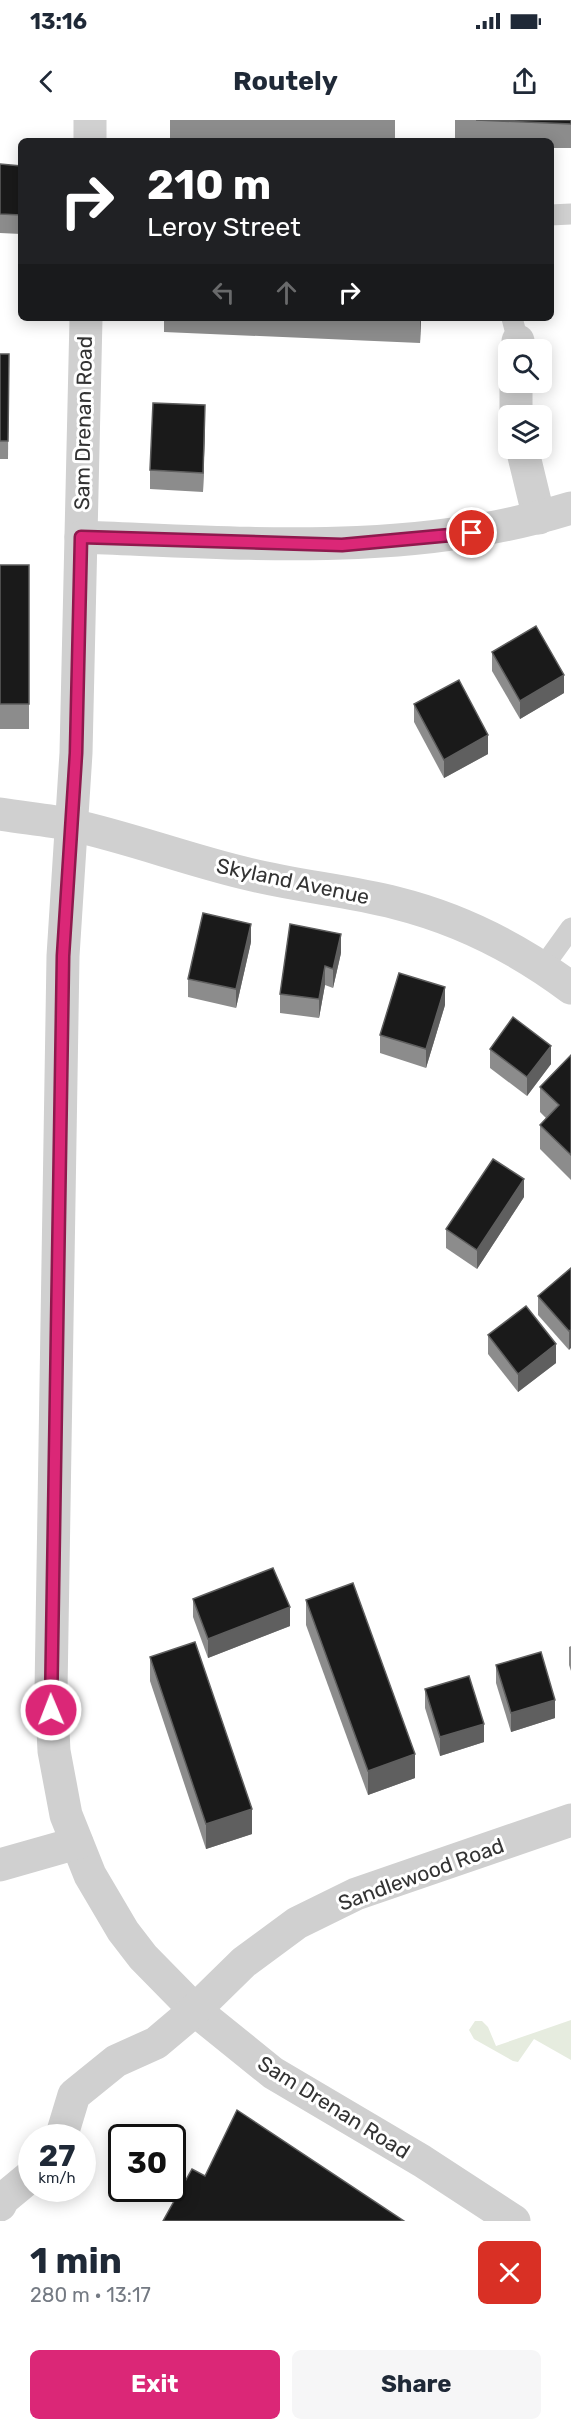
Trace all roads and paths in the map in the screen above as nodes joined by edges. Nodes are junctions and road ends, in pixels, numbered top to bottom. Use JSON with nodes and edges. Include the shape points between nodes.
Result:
{"nodes":[{"id":1,"x":90,"y":120,"type":"edge"},
{"id":2,"x":90,"y":138,"type":"edge"},
{"id":3,"x":571,"y":214,"type":"edge"},
{"id":4,"x":554,"y":215,"type":"edge"},
{"id":5,"x":86,"y":321,"type":"edge"},
{"id":6,"x":525,"y":459,"type":"edge"},
{"id":7,"x":571,"y":508,"type":"edge"},
{"id":8,"x":539,"y":518,"type":"junction"},
{"id":9,"x":81,"y":537,"type":"junction"},
{"id":10,"x":0,"y":814,"type":"edge"},
{"id":11,"x":72,"y":825,"type":"junction"},
{"id":12,"x":571,"y":928,"type":"edge"},
{"id":13,"x":543,"y":967,"type":"junction"},
{"id":14,"x":571,"y":988,"type":"edge"},
{"id":15,"x":571,"y":1820,"type":"edge"},
{"id":16,"x":77,"y":1843,"type":"junction"},
{"id":17,"x":0,"y":1865,"type":"edge"},
{"id":18,"x":195,"y":2010,"type":"junction"},
{"id":19,"x":65,"y":2124,"type":"edge"},
{"id":20,"x":18,"y":2187,"type":"edge"},
{"id":21,"x":0,"y":2205,"type":"edge"},
{"id":22,"x":514,"y":2221,"type":"edge"}],
"edges":[{"from":1,"to":2,"type":"street"},
{"from":3,"to":4,"type":"lane"},
{"from":5,"to":9,"type":"street","name":"Sam Drenan Road"},
{"from":6,"to":8,"type":"street"},
{"from":7,"to":8,"type":"street"},
{"from":8,"to":9,"type":"street","via":[[430,539],[342,545]]},
{"from":9,"to":11,"type":"street","name":"Sam Drenan Road"},
{"from":10,"to":11,"type":"street","name":"Skyland Avenue"},
{"from":11,"to":13,"type":"street","name":"Skyland Avenue","via":[[243,873],[394,902],[445,917]]},
{"from":11,"to":16,"type":"street","name":"Sam Drenan Road","via":[[63,956],[51,1691],[54,1751],[66,1815]]},
{"from":12,"to":13,"type":"lane"},
{"from":13,"to":14,"type":"street","name":"Skyland Avenue"},
{"from":15,"to":18,"type":"street","name":"Sandlewood Road","via":[[356,1894],[307,1918],[244,1962]]},
{"from":16,"to":17,"type":"street"},
{"from":16,"to":18,"type":"street","name":"Sam Drenan Road","via":[[90,1875],[123,1931]]},
{"from":18,"to":19,"type":"street","name":"Sandlewood Road","via":[[156,2043],[116,2061],[74,2095]]},
{"from":18,"to":22,"type":"street","name":"Sam Drenan Road","via":[[273,2073]]},
{"from":20,"to":21,"type":"street"}]}
